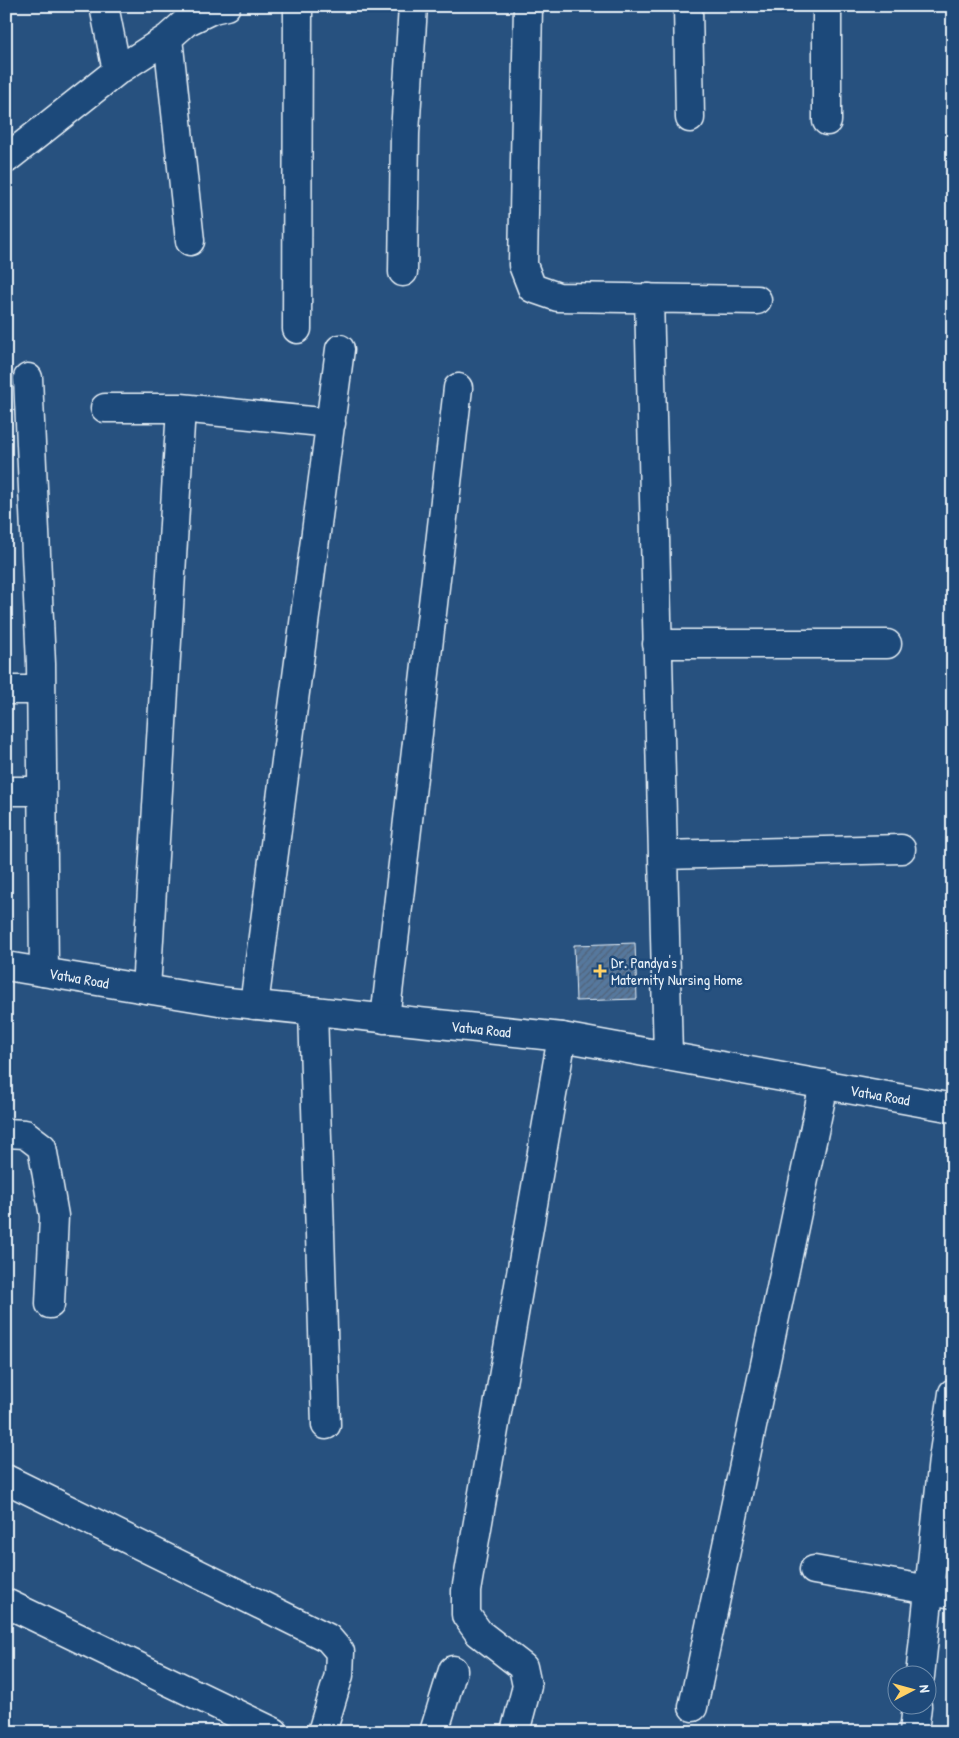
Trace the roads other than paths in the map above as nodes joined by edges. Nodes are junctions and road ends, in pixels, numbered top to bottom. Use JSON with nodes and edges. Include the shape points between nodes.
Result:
{"nodes":[{"id":1,"x":104,"y":6,"type":"edge"},
{"id":2,"x":226,"y":6,"type":"edge"},
{"id":3,"x":298,"y":6,"type":"edge"},
{"id":4,"x":413,"y":6,"type":"edge"},
{"id":5,"x":528,"y":6,"type":"edge"},
{"id":6,"x":688,"y":6,"type":"edge"},
{"id":7,"x":827,"y":6,"type":"edge"},
{"id":8,"x":168,"y":38,"type":"junction"},
{"id":9,"x":117,"y":71,"type":"junction"},
{"id":10,"x":690,"y":118,"type":"dead end"},
{"id":11,"x":827,"y":121,"type":"dead end"},
{"id":12,"x":6,"y":159,"type":"edge"},
{"id":13,"x":190,"y":240,"type":"dead end"},
{"id":14,"x":403,"y":272,"type":"dead end"},
{"id":15,"x":649,"y":298,"type":"junction"},
{"id":16,"x":757,"y":300,"type":"dead end"},
{"id":17,"x":297,"y":330,"type":"dead end"},
{"id":18,"x":340,"y":349,"type":"dead end"},
{"id":19,"x":28,"y":378,"type":"dead end"},
{"id":20,"x":458,"y":388,"type":"dead end"},
{"id":21,"x":105,"y":408,"type":"dead end"},
{"id":22,"x":182,"y":408,"type":"junction"},
{"id":23,"x":331,"y":423,"type":"junction"},
{"id":24,"x":657,"y":644,"type":"junction"},
{"id":25,"x":887,"y":644,"type":"dead end"},
{"id":26,"x":6,"y":690,"type":"edge"},
{"id":27,"x":41,"y":690,"type":"junction"},
{"id":28,"x":6,"y":791,"type":"edge"},
{"id":29,"x":42,"y":791,"type":"junction"},
{"id":30,"x":901,"y":849,"type":"dead end"},
{"id":31,"x":663,"y":855,"type":"junction"},
{"id":32,"x":6,"y":966,"type":"edge"},
{"id":33,"x":44,"y":972,"type":"junction"},
{"id":34,"x":146,"y":989,"type":"junction"},
{"id":35,"x":254,"y":1005,"type":"junction"},
{"id":36,"x":314,"y":1011,"type":"junction"},
{"id":37,"x":385,"y":1019,"type":"junction"},
{"id":38,"x":562,"y":1037,"type":"junction"},
{"id":39,"x":668,"y":1056,"type":"junction"},
{"id":40,"x":824,"y":1084,"type":"junction"},
{"id":41,"x":953,"y":1108,"type":"edge"},
{"id":42,"x":6,"y":1133,"type":"edge"},
{"id":43,"x":50,"y":1304,"type":"dead end"},
{"id":44,"x":953,"y":1393,"type":"edge"},
{"id":45,"x":326,"y":1425,"type":"dead end"},
{"id":46,"x":6,"y":1479,"type":"edge"},
{"id":47,"x":814,"y":1570,"type":"dead end"},
{"id":48,"x":941,"y":1592,"type":"edge"},
{"id":49,"x":6,"y":1604,"type":"edge"},
{"id":50,"x":922,"y":1666,"type":"edge"},
{"id":51,"x":453,"y":1670,"type":"dead end"},
{"id":52,"x":693,"y":1708,"type":"dead end"},
{"id":53,"x":916,"y":1716,"type":"edge"},
{"id":54,"x":274,"y":1732,"type":"edge"},
{"id":55,"x":322,"y":1732,"type":"edge"},
{"id":56,"x":434,"y":1732,"type":"edge"},
{"id":57,"x":514,"y":1732,"type":"edge"},
{"id":58,"x":914,"y":1732,"type":"edge"}],
"edges":[{"from":1,"to":9,"type":"street"},
{"from":2,"to":8,"type":"street","via":[[186,22]]},
{"from":3,"to":17,"type":"street"},
{"from":4,"to":14,"type":"street","via":[[405,133]]},
{"from":5,"to":15,"type":"street","via":[[523,265],[532,288],[558,297]]},
{"from":6,"to":10,"type":"street"},
{"from":7,"to":11,"type":"street"},
{"from":8,"to":9,"type":"street"},
{"from":8,"to":13,"type":"street"},
{"from":9,"to":12,"type":"street"},
{"from":15,"to":16,"type":"street"},
{"from":15,"to":24,"type":"street"},
{"from":18,"to":23,"type":"street"},
{"from":19,"to":27,"type":"street"},
{"from":20,"to":37,"type":"street"},
{"from":21,"to":22,"type":"street"},
{"from":22,"to":23,"type":"street"},
{"from":22,"to":34,"type":"street"},
{"from":23,"to":35,"type":"street"},
{"from":24,"to":25,"type":"street"},
{"from":24,"to":31,"type":"street"},
{"from":26,"to":27,"type":"street"},
{"from":27,"to":29,"type":"street"},
{"from":28,"to":29,"type":"street"},
{"from":29,"to":33,"type":"street"},
{"from":30,"to":31,"type":"street"},
{"from":31,"to":39,"type":"street"},
{"from":32,"to":33,"type":"street","name":"Vatwa Road"},
{"from":33,"to":34,"type":"street","name":"Vatwa Road"},
{"from":34,"to":35,"type":"street","name":"Vatwa Road"},
{"from":35,"to":36,"type":"street","name":"Vatwa Road"},
{"from":36,"to":37,"type":"street","name":"Vatwa Road"},
{"from":36,"to":45,"type":"street"},
{"from":37,"to":38,"type":"street","name":"Vatwa Road"},
{"from":38,"to":39,"type":"street","name":"Vatwa Road"},
{"from":38,"to":57,"type":"street","via":[[466,1591],[466,1615],[474,1627],[523,1667],[526,1686]]},
{"from":39,"to":40,"type":"street","name":"Vatwa Road"},
{"from":40,"to":41,"type":"street","name":"Vatwa Road"},
{"from":40,"to":52,"type":"street"},
{"from":42,"to":43,"type":"street","via":[[25,1134],[42,1147],[54,1216]]},
{"from":44,"to":48,"type":"street","via":[[943,1459]]},
{"from":46,"to":55,"type":"street","via":[[328,1638],[340,1652],[339,1675]]},
{"from":47,"to":48,"type":"street"},
{"from":48,"to":50,"type":"street"},
{"from":49,"to":54,"type":"street"},
{"from":51,"to":56,"type":"street"},
{"from":53,"to":58,"type":"street"}]}
